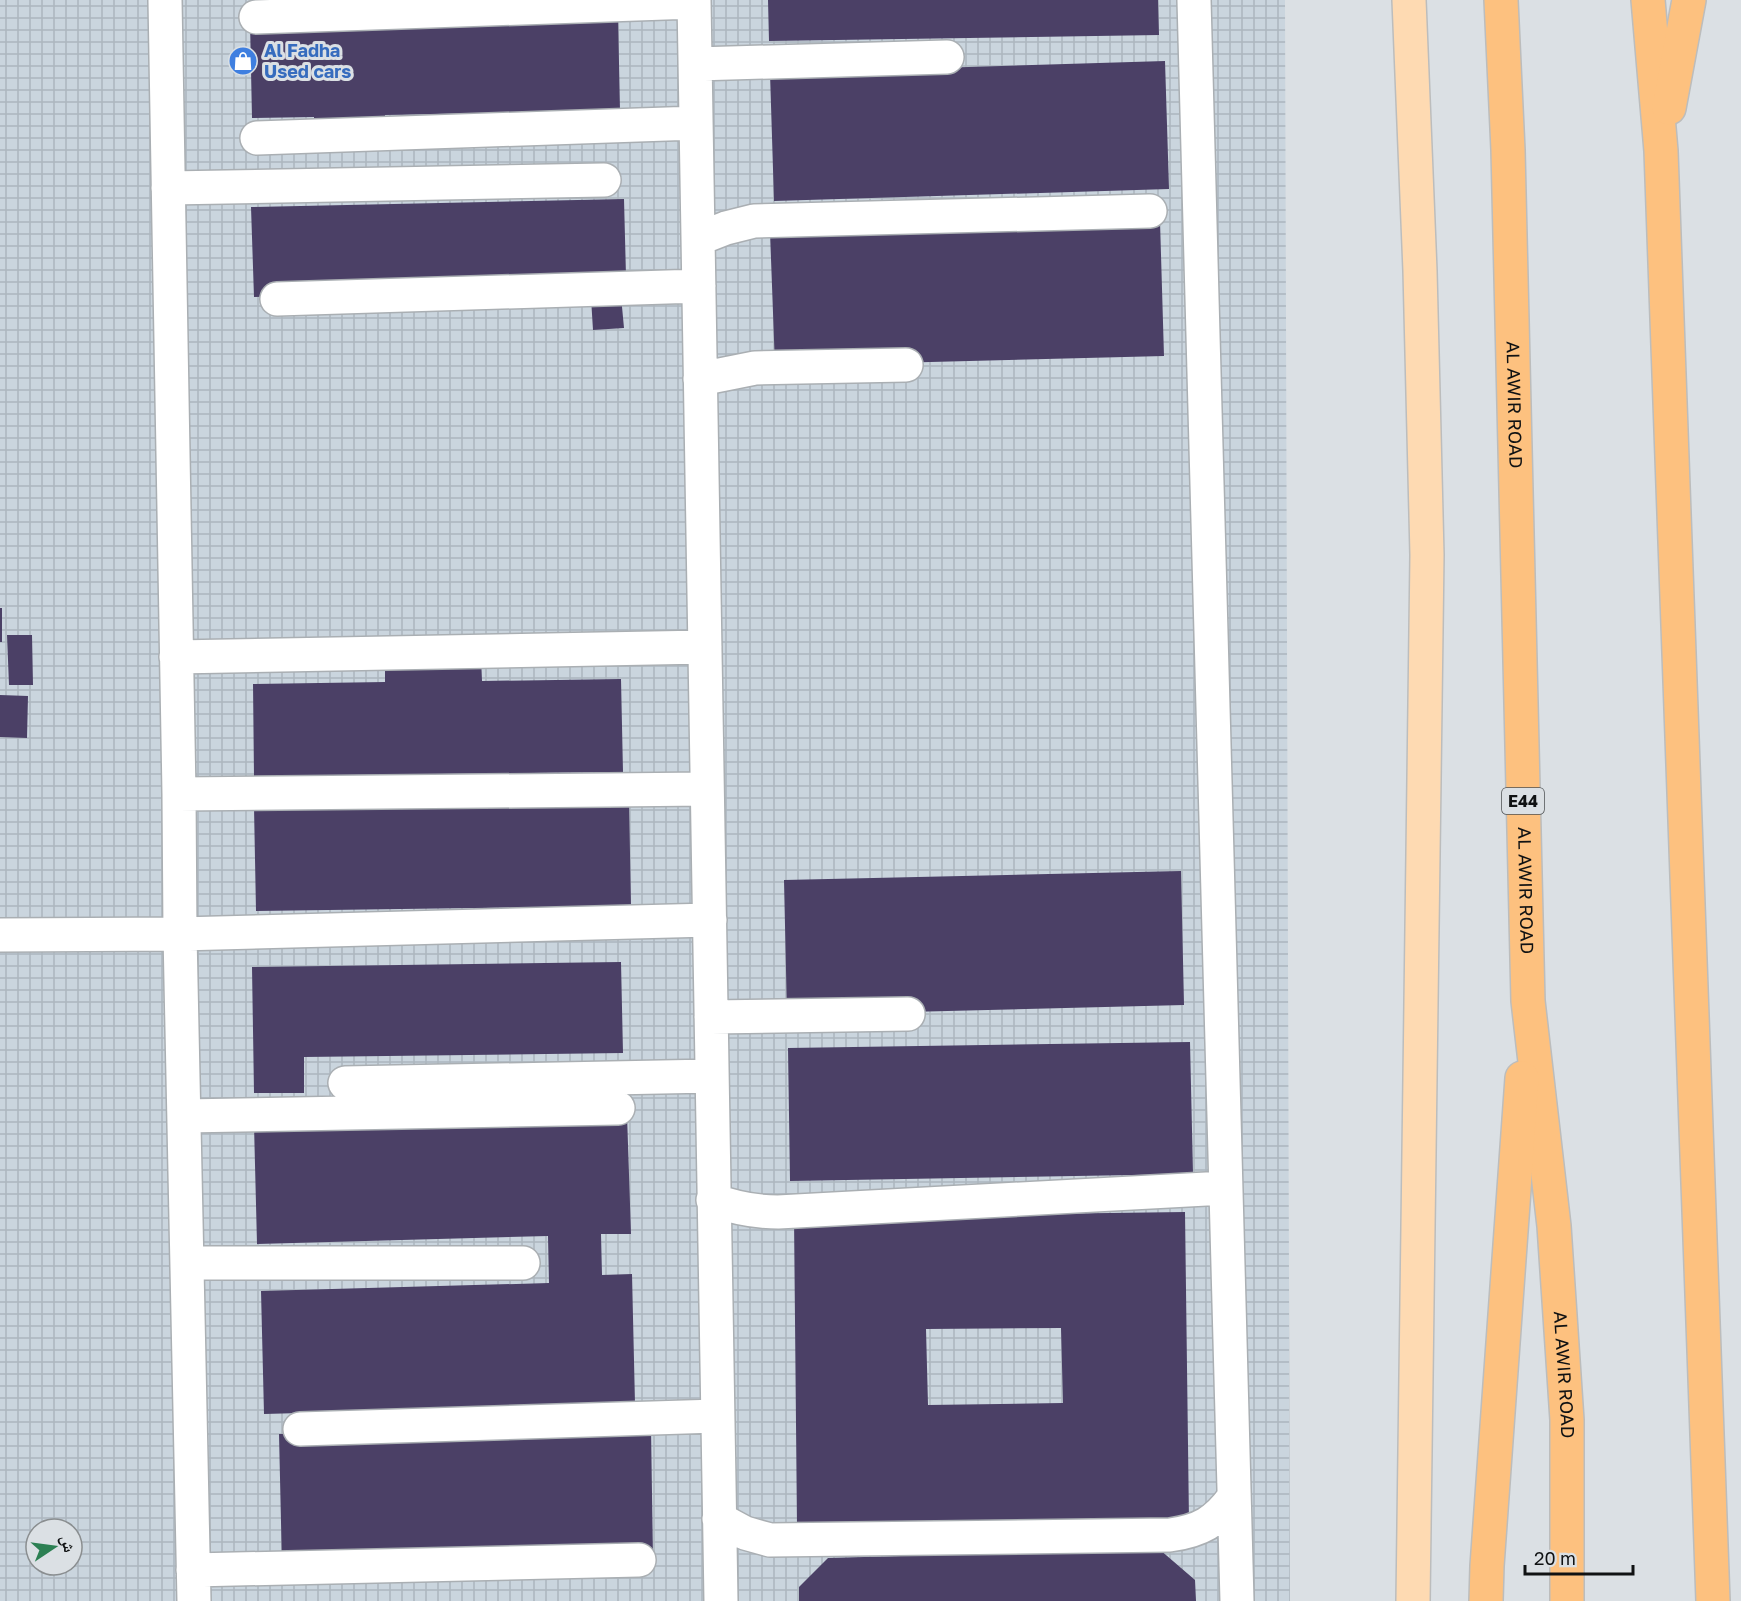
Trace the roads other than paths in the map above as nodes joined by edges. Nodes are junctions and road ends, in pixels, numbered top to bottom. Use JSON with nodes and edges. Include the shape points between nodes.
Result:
{"nodes":[{"id":1,"x":165,"y":0,"type":"edge"},
{"id":2,"x":1194,"y":0,"type":"edge"},
{"id":3,"x":1409,"y":0,"type":"edge"},
{"id":4,"x":1501,"y":0,"type":"edge"},
{"id":5,"x":1648,"y":0,"type":"edge"},
{"id":6,"x":1689,"y":0,"type":"edge"},
{"id":7,"x":694,"y":1,"type":"edge"},
{"id":8,"x":256,"y":17,"type":"dead end"},
{"id":9,"x":947,"y":57,"type":"dead end"},
{"id":10,"x":696,"y":64,"type":"junction"},
{"id":11,"x":696,"y":123,"type":"junction"},
{"id":12,"x":257,"y":138,"type":"dead end"},
{"id":13,"x":1661,"y":151,"type":"junction"},
{"id":14,"x":604,"y":180,"type":"dead end"},
{"id":15,"x":168,"y":188,"type":"junction"},
{"id":16,"x":1150,"y":211,"type":"dead end"},
{"id":17,"x":698,"y":239,"type":"junction"},
{"id":18,"x":699,"y":286,"type":"junction"},
{"id":19,"x":278,"y":299,"type":"dead end"},
{"id":20,"x":906,"y":365,"type":"dead end"},
{"id":21,"x":700,"y":378,"type":"junction"},
{"id":22,"x":705,"y":647,"type":"junction"},
{"id":23,"x":176,"y":657,"type":"junction"},
{"id":24,"x":707,"y":789,"type":"junction"},
{"id":25,"x":179,"y":794,"type":"junction"},
{"id":26,"x":710,"y":920,"type":"junction"},
{"id":27,"x":180,"y":933,"type":"junction"},
{"id":28,"x":0,"y":934,"type":"edge"},
{"id":29,"x":1528,"y":1001,"type":"junction"},
{"id":30,"x":908,"y":1014,"type":"dead end"},
{"id":31,"x":711,"y":1017,"type":"junction"},
{"id":32,"x":712,"y":1076,"type":"junction"},
{"id":33,"x":345,"y":1083,"type":"dead end"},
{"id":34,"x":618,"y":1108,"type":"dead end"},
{"id":35,"x":184,"y":1116,"type":"junction"},
{"id":36,"x":1225,"y":1188,"type":"junction"},
{"id":37,"x":713,"y":1200,"type":"junction"},
{"id":38,"x":187,"y":1263,"type":"junction"},
{"id":39,"x":523,"y":1263,"type":"dead end"},
{"id":40,"x":717,"y":1416,"type":"junction"},
{"id":41,"x":300,"y":1429,"type":"dead end"},
{"id":42,"x":1234,"y":1497,"type":"junction"},
{"id":43,"x":719,"y":1519,"type":"junction"},
{"id":44,"x":639,"y":1560,"type":"dead end"},
{"id":45,"x":193,"y":1585,"type":"edge"},
{"id":46,"x":721,"y":1601,"type":"edge"},
{"id":47,"x":1236,"y":1601,"type":"edge"},
{"id":48,"x":1413,"y":1601,"type":"edge"},
{"id":49,"x":1486,"y":1601,"type":"edge"},
{"id":50,"x":1568,"y":1601,"type":"edge"},
{"id":51,"x":1713,"y":1601,"type":"edge"}],
"edges":[{"from":1,"to":15,"type":"lane"},
{"from":2,"to":36,"type":"lane"},
{"from":3,"to":48,"type":"main road","via":[[1427,555]]},
{"from":4,"to":29,"type":"highway","name":"AL AWIR ROAD","number":"E44"},
{"from":5,"to":13,"type":"highway"},
{"from":6,"to":13,"type":"highway"},
{"from":7,"to":8,"type":"lane"},
{"from":7,"to":10,"type":"lane"},
{"from":9,"to":10,"type":"lane"},
{"from":10,"to":11,"type":"lane"},
{"from":11,"to":12,"type":"lane"},
{"from":11,"to":17,"type":"lane"},
{"from":13,"to":51,"type":"highway"},
{"from":14,"to":15,"type":"lane"},
{"from":15,"to":23,"type":"lane"},
{"from":16,"to":17,"type":"lane","via":[[754,221]]},
{"from":17,"to":18,"type":"lane"},
{"from":18,"to":19,"type":"lane"},
{"from":18,"to":21,"type":"lane"},
{"from":20,"to":21,"type":"lane","via":[[755,368]]},
{"from":21,"to":22,"type":"lane"},
{"from":22,"to":23,"type":"lane"},
{"from":22,"to":24,"type":"lane"},
{"from":23,"to":25,"type":"lane"},
{"from":24,"to":25,"type":"lane"},
{"from":24,"to":26,"type":"lane"},
{"from":25,"to":27,"type":"lane"},
{"from":26,"to":27,"type":"lane"},
{"from":26,"to":31,"type":"lane"},
{"from":27,"to":28,"type":"lane"},
{"from":27,"to":35,"type":"lane"},
{"from":29,"to":49,"type":"highway"},
{"from":29,"to":50,"type":"highway","name":"AL AWIR ROAD","number":"E44","via":[[1554,1226],[1563,1352]]},
{"from":30,"to":31,"type":"lane"},
{"from":31,"to":32,"type":"lane"},
{"from":32,"to":33,"type":"lane"},
{"from":32,"to":37,"type":"lane"},
{"from":34,"to":35,"type":"lane"},
{"from":35,"to":38,"type":"lane"},
{"from":36,"to":37,"type":"lane","via":[[778,1212],[734,1208]]},
{"from":36,"to":42,"type":"lane"},
{"from":37,"to":40,"type":"lane"},
{"from":38,"to":39,"type":"lane"},
{"from":38,"to":45,"type":"lane"},
{"from":40,"to":41,"type":"lane"},
{"from":40,"to":43,"type":"lane"},
{"from":42,"to":43,"type":"lane","via":[[1207,1524],[1170,1535],[770,1540],[744,1533]]},
{"from":42,"to":47,"type":"lane"},
{"from":43,"to":46,"type":"lane"},
{"from":44,"to":45,"type":"lane"}]}
